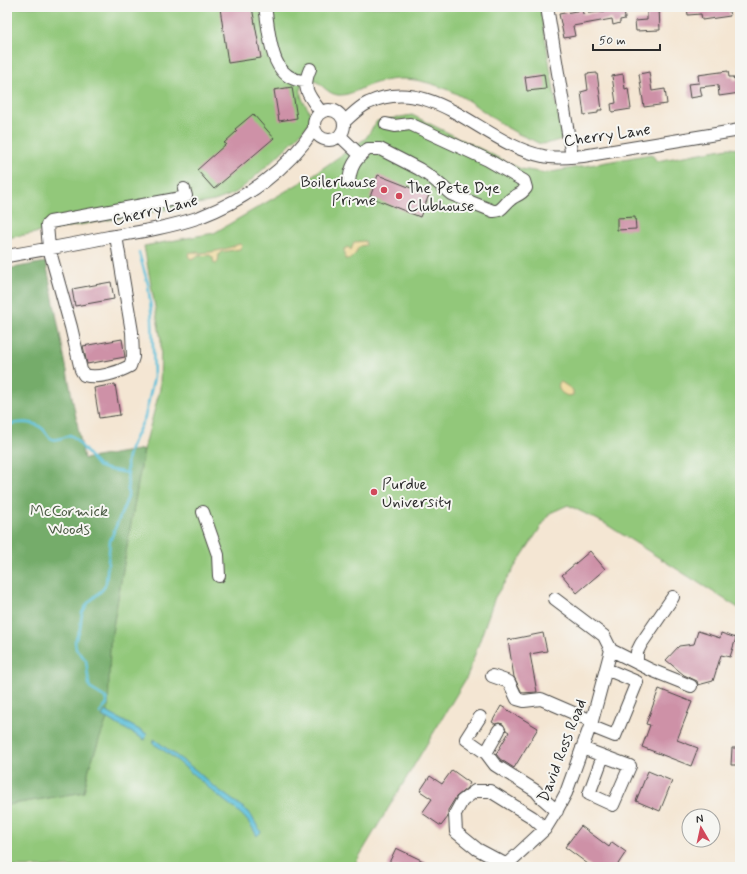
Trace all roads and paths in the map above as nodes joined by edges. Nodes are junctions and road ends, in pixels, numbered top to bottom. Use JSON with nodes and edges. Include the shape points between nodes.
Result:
{"nodes":[{"id":1,"x":265,"y":7,"type":"edge"},
{"id":2,"x":547,"y":7,"type":"edge"},
{"id":3,"x":310,"y":69,"type":"dead end"},
{"id":4,"x":305,"y":81,"type":"junction"},
{"id":5,"x":401,"y":95,"type":"junction"},
{"id":6,"x":337,"y":111,"type":"junction"},
{"id":7,"x":320,"y":112,"type":"junction"},
{"id":8,"x":344,"y":122,"type":"junction"},
{"id":9,"x":386,"y":124,"type":"dead end"},
{"id":10,"x":740,"y":130,"type":"edge"},
{"id":11,"x":318,"y":134,"type":"junction"},
{"id":12,"x":340,"y":136,"type":"junction"},
{"id":13,"x":360,"y":155,"type":"junction"},
{"id":14,"x":572,"y":157,"type":"junction"},
{"id":15,"x":349,"y":183,"type":"dead end"},
{"id":16,"x":184,"y":189,"type":"dead end"},
{"id":17,"x":116,"y":236,"type":"junction"},
{"id":18,"x":49,"y":248,"type":"junction"},
{"id":19,"x":7,"y":256,"type":"edge"},
{"id":20,"x":204,"y":512,"type":"dead end"},
{"id":21,"x":219,"y":576,"type":"dead end"},
{"id":22,"x":673,"y":597,"type":"dead end"},
{"id":23,"x":555,"y":598,"type":"dead end"},
{"id":24,"x":611,"y":650,"type":"junction"},
{"id":25,"x":637,"y":663,"type":"junction"},
{"id":26,"x":606,"y":669,"type":"junction"},
{"id":27,"x":492,"y":676,"type":"dead end"},
{"id":28,"x":692,"y":686,"type":"dead end"},
{"id":29,"x":480,"y":717,"type":"dead end"},
{"id":30,"x":591,"y":723,"type":"junction"},
{"id":31,"x":498,"y":730,"type":"dead end"},
{"id":32,"x":582,"y":748,"type":"junction"},
{"id":33,"x":486,"y":753,"type":"junction"},
{"id":34,"x":604,"y":756,"type":"dead end"},
{"id":35,"x":557,"y":811,"type":"junction"},
{"id":36,"x":545,"y":829,"type":"junction"},
{"id":37,"x":506,"y":866,"type":"edge"}],
"edges":[{"from":1,"to":4,"type":"street","via":[[278,66],[286,76]]},
{"from":2,"to":14,"type":"street"},
{"from":3,"to":4,"type":"street"},
{"from":4,"to":7,"type":"street","via":[[310,98]]},
{"from":5,"to":6,"type":"street","name":"Cherry Lane","via":[[374,95]]},
{"from":5,"to":8,"type":"street","name":"Cherry Lane","via":[[368,103]]},
{"from":5,"to":14,"type":"street","name":"Cherry Lane","via":[[438,103],[526,151],[558,158]]},
{"from":6,"to":7,"type":"street","via":[[329,109]]},
{"from":6,"to":8,"type":"street"},
{"from":7,"to":11,"type":"street","via":[[315,119]]},
{"from":8,"to":12,"type":"street"},
{"from":9,"to":13,"type":"street","via":[[410,124],[424,130],[488,160],[524,181],[526,188],[522,195],[510,199],[497,212],[452,194],[419,169],[380,149],[368,149]]},
{"from":10,"to":14,"type":"street","name":"Cherry Lane"},
{"from":11,"to":12,"type":"street","via":[[332,140]]},
{"from":11,"to":17,"type":"street","name":"Cherry Lane","via":[[263,182],[234,202],[200,217]]},
{"from":12,"to":13,"type":"street"},
{"from":13,"to":15,"type":"street","via":[[350,170]]},
{"from":16,"to":18,"type":"street","via":[[186,196],[181,198],[50,222],[47,225]]},
{"from":17,"to":18,"type":"street","name":"Cherry Lane"},
{"from":17,"to":18,"type":"street","via":[[132,332],[133,357],[130,366],[121,371],[92,377],[84,375],[81,370]]},
{"from":18,"to":19,"type":"street","name":"Cherry Lane"},
{"from":20,"to":21,"type":"street","via":[[218,555]]},
{"from":22,"to":25,"type":"street","via":[[641,644]]},
{"from":23,"to":24,"type":"street","via":[[604,636]]},
{"from":24,"to":25,"type":"street"},
{"from":24,"to":26,"type":"street","name":"David Ross Road"},
{"from":25,"to":28,"type":"street"},
{"from":26,"to":30,"type":"street","name":"David Ross Road"},
{"from":26,"to":30,"type":"street","via":[[637,682],[615,736]]},
{"from":27,"to":30,"type":"street","via":[[509,682],[517,699],[541,699]]},
{"from":29,"to":33,"type":"street","via":[[466,740]]},
{"from":30,"to":32,"type":"street","name":"David Ross Road"},
{"from":31,"to":33,"type":"street"},
{"from":32,"to":34,"type":"street"},
{"from":32,"to":35,"type":"street","name":"David Ross Road"},
{"from":33,"to":35,"type":"street","via":[[495,765],[536,791]]},
{"from":35,"to":36,"type":"street","name":"David Ross Road"},
{"from":36,"to":37,"type":"street","name":"David Ross Road"},
{"from":36,"to":37,"type":"street","via":[[532,817],[490,790],[475,791],[462,801],[455,814],[456,832],[477,849]]}]}
